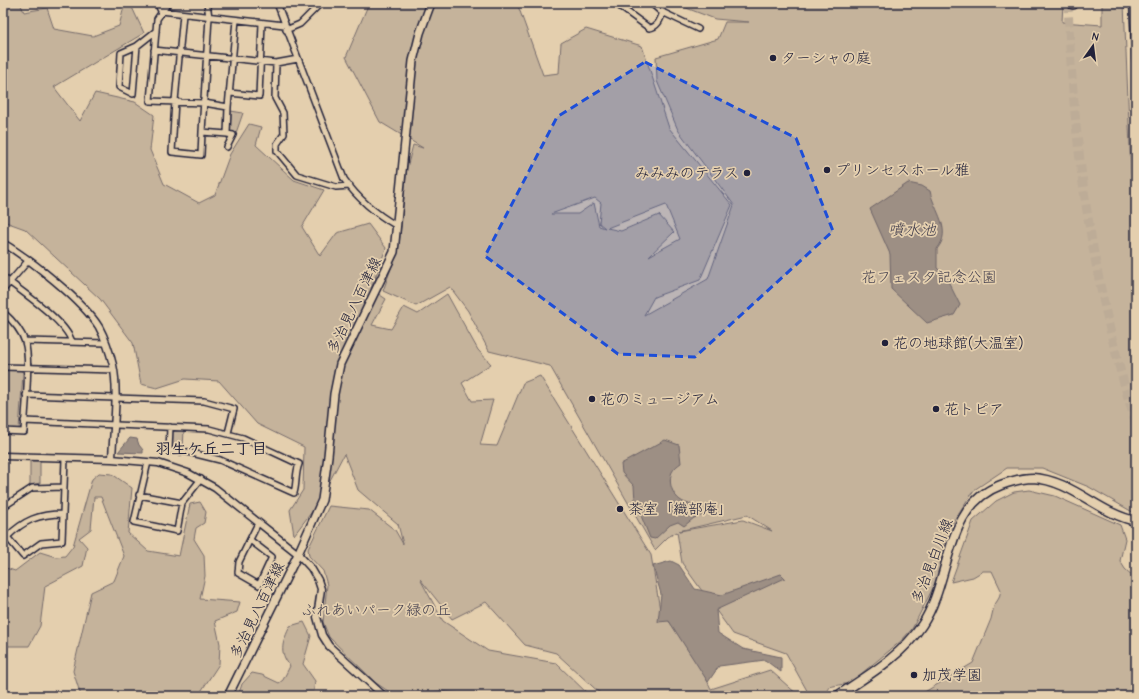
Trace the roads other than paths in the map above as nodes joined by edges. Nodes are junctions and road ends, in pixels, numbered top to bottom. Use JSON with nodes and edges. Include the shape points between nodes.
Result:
{"nodes":[{"id":1,"x":157,"y":3,"type":"edge"},
{"id":2,"x":168,"y":3,"type":"edge"},
{"id":3,"x":207,"y":3,"type":"edge"},
{"id":4,"x":277,"y":3,"type":"edge"},
{"id":5,"x":321,"y":3,"type":"edge"},
{"id":6,"x":431,"y":3,"type":"edge"},
{"id":7,"x":615,"y":3,"type":"edge"},
{"id":8,"x":651,"y":3,"type":"edge"},
{"id":9,"x":1132,"y":3,"type":"edge"},
{"id":10,"x":161,"y":12,"type":"junction"},
{"id":11,"x":663,"y":12,"type":"junction"},
{"id":12,"x":183,"y":14,"type":"junction"},
{"id":13,"x":1134,"y":14,"type":"edge"},
{"id":14,"x":209,"y":17,"type":"junction"},
{"id":15,"x":236,"y":20,"type":"junction"},
{"id":16,"x":262,"y":23,"type":"junction"},
{"id":17,"x":285,"y":28,"type":"junction"},
{"id":18,"x":698,"y":28,"type":"dead end"},
{"id":19,"x":156,"y":31,"type":"junction"},
{"id":20,"x":137,"y":46,"type":"junction"},
{"id":21,"x":154,"y":50,"type":"junction"},
{"id":22,"x":179,"y":53,"type":"junction"},
{"id":23,"x":207,"y":56,"type":"junction"},
{"id":24,"x":232,"y":59,"type":"junction"},
{"id":25,"x":298,"y":59,"type":"junction"},
{"id":26,"x":1136,"y":60,"type":"edge"},
{"id":27,"x":260,"y":62,"type":"junction"},
{"id":28,"x":276,"y":64,"type":"junction"},
{"id":29,"x":230,"y":93,"type":"junction"},
{"id":30,"x":175,"y":101,"type":"junction"},
{"id":31,"x":204,"y":103,"type":"junction"},
{"id":32,"x":228,"y":107,"type":"junction"},
{"id":33,"x":202,"y":132,"type":"junction"},
{"id":34,"x":228,"y":134,"type":"junction"},
{"id":35,"x":228,"y":147,"type":"dead end"},
{"id":36,"x":350,"y":186,"type":"junction"},
{"id":37,"x":397,"y":226,"type":"junction"},
{"id":38,"x":3,"y":243,"type":"edge"},
{"id":39,"x":28,"y":261,"type":"junction"},
{"id":40,"x":3,"y":277,"type":"edge"},
{"id":41,"x":10,"y":282,"type":"junction"},
{"id":42,"x":3,"y":290,"type":"edge"},
{"id":43,"x":3,"y":312,"type":"edge"},
{"id":44,"x":25,"y":341,"type":"junction"},
{"id":45,"x":72,"y":342,"type":"junction"},
{"id":46,"x":106,"y":343,"type":"junction"},
{"id":47,"x":3,"y":367,"type":"edge"},
{"id":48,"x":26,"y":368,"type":"junction"},
{"id":49,"x":114,"y":370,"type":"junction"},
{"id":50,"x":26,"y":395,"type":"junction"},
{"id":51,"x":114,"y":398,"type":"junction"},
{"id":52,"x":24,"y":421,"type":"junction"},
{"id":53,"x":114,"y":424,"type":"junction"},
{"id":54,"x":170,"y":427,"type":"junction"},
{"id":55,"x":3,"y":431,"type":"edge"},
{"id":56,"x":228,"y":433,"type":"junction"},
{"id":57,"x":3,"y":456,"type":"edge"},
{"id":58,"x":65,"y":458,"type":"junction"},
{"id":59,"x":112,"y":459,"type":"junction"},
{"id":60,"x":148,"y":462,"type":"junction"},
{"id":61,"x":201,"y":479,"type":"junction"},
{"id":62,"x":64,"y":487,"type":"junction"},
{"id":63,"x":139,"y":495,"type":"junction"},
{"id":64,"x":182,"y":503,"type":"junction"},
{"id":65,"x":3,"y":507,"type":"edge"},
{"id":66,"x":63,"y":514,"type":"junction"},
{"id":67,"x":1136,"y":521,"type":"edge"},
{"id":68,"x":258,"y":523,"type":"junction"},
{"id":69,"x":5,"y":534,"type":"edge"},
{"id":70,"x":250,"y":540,"type":"junction"},
{"id":71,"x":298,"y":554,"type":"junction"},
{"id":72,"x":3,"y":693,"type":"edge"},
{"id":73,"x":9,"y":696,"type":"edge"},
{"id":74,"x":228,"y":696,"type":"edge"},
{"id":75,"x":384,"y":696,"type":"edge"},
{"id":76,"x":836,"y":696,"type":"edge"}],
"edges":[{"from":1,"to":10,"type":"street"},
{"from":2,"to":10,"type":"street"},
{"from":3,"to":14,"type":"street"},
{"from":4,"to":17,"type":"street"},
{"from":5,"to":17,"type":"street","via":[[300,24]]},
{"from":6,"to":37,"type":"main road","name":"多治見八百津線","via":[[413,61]]},
{"from":7,"to":11,"type":"street","via":[[649,28],[654,28],[658,24]]},
{"from":8,"to":11,"type":"street"},
{"from":9,"to":13,"type":"street"},
{"from":10,"to":12,"type":"street"},
{"from":10,"to":19,"type":"street","via":[[157,19]]},
{"from":11,"to":18,"type":"street"},
{"from":12,"to":14,"type":"street"},
{"from":12,"to":22,"type":"street"},
{"from":13,"to":26,"type":"street"},
{"from":14,"to":15,"type":"street"},
{"from":14,"to":23,"type":"street"},
{"from":15,"to":16,"type":"street"},
{"from":15,"to":24,"type":"street"},
{"from":16,"to":17,"type":"street"},
{"from":16,"to":27,"type":"street"},
{"from":17,"to":25,"type":"street"},
{"from":19,"to":20,"type":"street"},
{"from":19,"to":21,"type":"street"},
{"from":20,"to":20,"type":"street","via":[[121,53],[119,87],[133,94]]},
{"from":21,"to":22,"type":"street"},
{"from":21,"to":30,"type":"street","via":[[150,101]]},
{"from":22,"to":23,"type":"street"},
{"from":22,"to":30,"type":"street"},
{"from":23,"to":24,"type":"street"},
{"from":23,"to":31,"type":"street"},
{"from":24,"to":27,"type":"street"},
{"from":24,"to":29,"type":"street"},
{"from":25,"to":28,"type":"street"},
{"from":25,"to":36,"type":"street","via":[[344,179]]},
{"from":27,"to":28,"type":"street"},
{"from":27,"to":29,"type":"street","via":[[259,96]]},
{"from":28,"to":36,"type":"street","via":[[275,98],[283,113],[284,134],[277,144],[277,151],[297,175],[336,187]]},
{"from":29,"to":32,"type":"street"},
{"from":30,"to":31,"type":"street"},
{"from":30,"to":33,"type":"street","via":[[172,152],[201,155]]},
{"from":31,"to":32,"type":"street"},
{"from":31,"to":33,"type":"street"},
{"from":32,"to":34,"type":"street"},
{"from":33,"to":34,"type":"street"},
{"from":34,"to":35,"type":"street","via":[[233,135]]},
{"from":36,"to":37,"type":"street","via":[[380,217]]},
{"from":37,"to":71,"type":"main road","name":"多治見八百津線","via":[[394,252],[340,364],[334,394],[324,490]]},
{"from":38,"to":39,"type":"street"},
{"from":39,"to":41,"type":"street"},
{"from":39,"to":46,"type":"street","via":[[84,308],[98,326]]},
{"from":40,"to":41,"type":"street"},
{"from":41,"to":42,"type":"street"},
{"from":41,"to":45,"type":"street","via":[[54,319],[70,336]]},
{"from":43,"to":44,"type":"street","via":[[16,325]]},
{"from":44,"to":45,"type":"street"},
{"from":44,"to":48,"type":"street"},
{"from":45,"to":46,"type":"street"},
{"from":46,"to":49,"type":"street"},
{"from":47,"to":48,"type":"street"},
{"from":48,"to":49,"type":"street"},
{"from":48,"to":50,"type":"street"},
{"from":49,"to":51,"type":"street"},
{"from":50,"to":51,"type":"street"},
{"from":50,"to":52,"type":"street"},
{"from":51,"to":53,"type":"street"},
{"from":51,"to":56,"type":"street","via":[[204,401],[221,405],[234,409]]},
{"from":52,"to":53,"type":"street"},
{"from":52,"to":55,"type":"street","via":[[24,432]]},
{"from":53,"to":54,"type":"street"},
{"from":53,"to":59,"type":"street"},
{"from":54,"to":56,"type":"street","via":[[193,427]]},
{"from":54,"to":56,"type":"street","via":[[169,451],[188,452],[220,460],[294,493],[295,474],[299,464]]},
{"from":57,"to":58,"type":"street"},
{"from":58,"to":59,"type":"street"},
{"from":58,"to":62,"type":"street"},
{"from":59,"to":60,"type":"street"},
{"from":60,"to":61,"type":"street","via":[[169,466]]},
{"from":60,"to":63,"type":"street"},
{"from":61,"to":64,"type":"street"},
{"from":61,"to":68,"type":"street"},
{"from":62,"to":65,"type":"street","via":[[32,488]]},
{"from":62,"to":66,"type":"street"},
{"from":63,"to":64,"type":"street"},
{"from":63,"to":64,"type":"street","via":[[134,522],[177,531]]},
{"from":66,"to":69,"type":"street","via":[[34,517]]},
{"from":66,"to":69,"type":"street","via":[[62,541],[41,543],[23,556]]},
{"from":67,"to":76,"type":"main road","name":"多治見白川線","via":[[1118,516],[1073,490],[1042,479],[1015,479],[983,493],[971,506],[954,536],[935,598],[923,624],[903,649]]},
{"from":68,"to":70,"type":"street"},
{"from":68,"to":71,"type":"street"},
{"from":70,"to":70,"type":"street","via":[[239,562],[238,574],[259,585],[272,557]]},
{"from":71,"to":74,"type":"main road","name":"多治見八百津線"},
{"from":71,"to":75,"type":"street","via":[[312,568],[321,589],[317,617],[325,640]]},
{"from":72,"to":73,"type":"street"}]}
